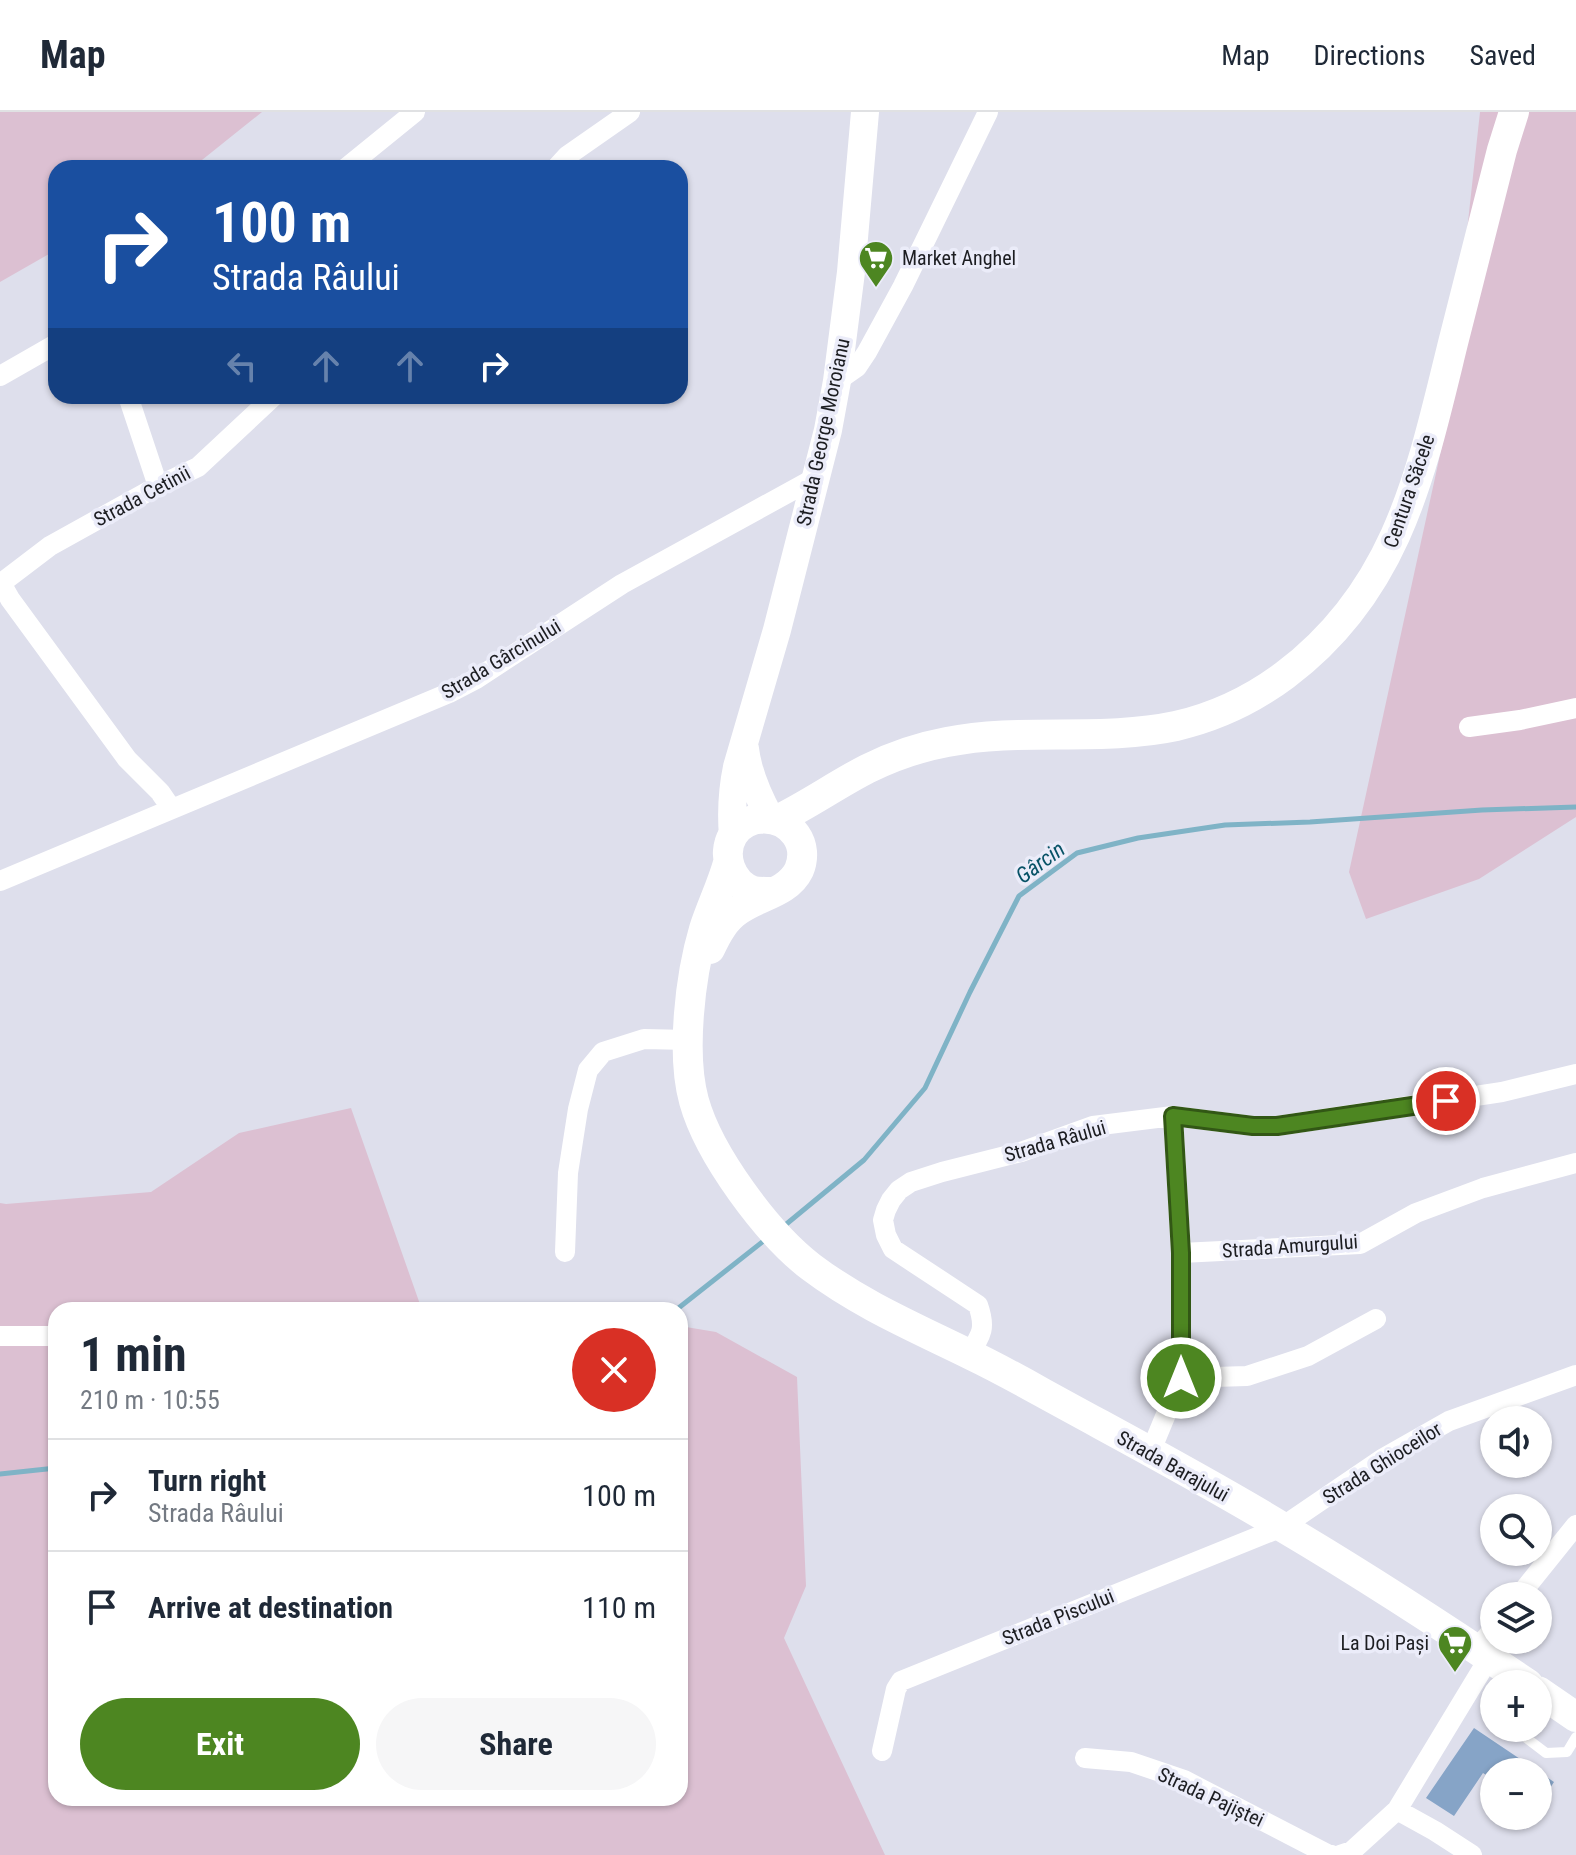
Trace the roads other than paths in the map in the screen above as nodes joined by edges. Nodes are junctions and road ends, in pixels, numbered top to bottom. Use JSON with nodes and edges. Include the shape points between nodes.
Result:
{"nodes":[{"id":1,"x":415,"y":112,"type":"edge"},
{"id":2,"x":630,"y":112,"type":"edge"},
{"id":3,"x":865,"y":112,"type":"edge"},
{"id":4,"x":988,"y":112,"type":"edge"},
{"id":5,"x":1514,"y":112,"type":"edge"},
{"id":6,"x":356,"y":160,"type":"edge"},
{"id":7,"x":563,"y":160,"type":"edge"},
{"id":8,"x":48,"y":349,"type":"edge"},
{"id":9,"x":0,"y":376,"type":"edge"},
{"id":10,"x":837,"y":381,"type":"junction"},
{"id":11,"x":131,"y":404,"type":"edge"},
{"id":12,"x":265,"y":404,"type":"edge"},
{"id":13,"x":815,"y":478,"type":"junction"},
{"id":14,"x":158,"y":486,"type":"junction"},
{"id":15,"x":1,"y":583,"type":"edge"},
{"id":16,"x":1576,"y":708,"type":"edge"},
{"id":17,"x":1469,"y":727,"type":"dead end"},
{"id":18,"x":744,"y":744,"type":"junction"},
{"id":19,"x":850,"y":779,"type":"junction"},
{"id":20,"x":171,"y":808,"type":"junction"},
{"id":21,"x":774,"y":819,"type":"junction"},
{"id":22,"x":731,"y":849,"type":"junction"},
{"id":23,"x":801,"y":865,"type":"junction"},
{"id":24,"x":0,"y":881,"type":"edge"},
{"id":25,"x":772,"y":892,"type":"junction"},
{"id":26,"x":694,"y":979,"type":"junction"},
{"id":27,"x":688,"y":1040,"type":"junction"},
{"id":28,"x":1576,"y":1074,"type":"edge"},
{"id":29,"x":1173,"y":1116,"type":"junction"},
{"id":30,"x":1576,"y":1163,"type":"edge"},
{"id":31,"x":565,"y":1252,"type":"dead end"},
{"id":32,"x":1181,"y":1253,"type":"junction"},
{"id":33,"x":809,"y":1265,"type":"joint"},
{"id":34,"x":1376,"y":1319,"type":"dead end"},
{"id":35,"x":0,"y":1336,"type":"edge"},
{"id":36,"x":48,"y":1336,"type":"edge"},
{"id":37,"x":969,"y":1354,"type":"junction"},
{"id":38,"x":1576,"y":1375,"type":"edge"},
{"id":39,"x":1181,"y":1378,"type":"junction"},
{"id":40,"x":1150,"y":1453,"type":"junction"},
{"id":41,"x":1576,"y":1525,"type":"edge"},
{"id":42,"x":1282,"y":1527,"type":"junction"},
{"id":43,"x":1530,"y":1582,"type":"edge"},
{"id":44,"x":1500,"y":1662,"type":"edge"},
{"id":45,"x":1552,"y":1701,"type":"edge"},
{"id":46,"x":1576,"y":1717,"type":"edge"},
{"id":47,"x":1576,"y":1737,"type":"edge"},
{"id":48,"x":1531,"y":1742,"type":"edge"},
{"id":49,"x":882,"y":1751,"type":"dead end"},
{"id":50,"x":1085,"y":1758,"type":"dead end"},
{"id":51,"x":1397,"y":1810,"type":"junction"},
{"id":52,"x":1332,"y":1855,"type":"edge"},
{"id":53,"x":1340,"y":1855,"type":"edge"},
{"id":54,"x":1472,"y":1855,"type":"edge"}],
"edges":[{"from":1,"to":6,"type":"street"},
{"from":2,"to":7,"type":"street"},
{"from":3,"to":10,"type":"main road","name":"Strada George Moroianu"},
{"from":4,"to":10,"type":"street","via":[[867,352]]},
{"from":5,"to":19,"type":"main road","name":"Centura Săcele","via":[[1415,486],[1373,579],[1318,647],[1275,682],[1229,708],[1175,726],[945,742]]},
{"from":8,"to":9,"type":"street"},
{"from":10,"to":13,"type":"main road","name":"Strada George Moroianu"},
{"from":11,"to":14,"type":"street"},
{"from":12,"to":14,"type":"street","name":"Strada Cetinii","via":[[198,467]]},
{"from":13,"to":18,"type":"main road","name":"Strada George Moroianu"},
{"from":13,"to":20,"type":"street","name":"Strada Gârcinului","via":[[622,584],[449,693]]},
{"from":14,"to":15,"type":"street","name":"Strada Cetinii","via":[[50,546]]},
{"from":15,"to":20,"type":"street","via":[[127,759]]},
{"from":16,"to":17,"type":"street"},
{"from":18,"to":21,"type":"main road","name":"Strada George Moroianu","via":[[752,781]]},
{"from":18,"to":22,"type":"main road","name":"Strada George Moroianu","via":[[732,790]]},
{"from":19,"to":21,"type":"main road","name":"Centura Săcele"},
{"from":19,"to":23,"type":"main road","name":"Centura Săcele","via":[[820,818]]},
{"from":20,"to":24,"type":"street","name":"Strada Gârcinului"},
{"from":21,"to":22,"type":"main road","via":[[743,825]]},
{"from":21,"to":23,"type":"main road","via":[[795,833]]},
{"from":22,"to":25,"type":"main road","via":[[734,876],[743,886]]},
{"from":22,"to":26,"type":"main road","name":"Strada George Moroianu"},
{"from":23,"to":25,"type":"main road","via":[[785,887]]},
{"from":25,"to":26,"type":"main road","name":"Strada George Moroianu","via":[[748,903],[724,924]]},
{"from":26,"to":27,"type":"main road","name":"Strada George Moroianu"},
{"from":27,"to":31,"type":"street","via":[[644,1039],[603,1052],[588,1070],[568,1173]]},
{"from":27,"to":33,"type":"main road","name":"Strada George Moroianu","via":[[689,1077],[706,1133],[751,1204]]},
{"from":28,"to":29,"type":"street","name":"Strada Râului","via":[[1502,1092],[1277,1126]]},
{"from":29,"to":32,"type":"street"},
{"from":29,"to":37,"type":"street","name":"Strada Râului","via":[[1093,1126],[899,1190],[883,1220],[886,1235],[893,1249],[978,1305],[982,1335]]},
{"from":30,"to":32,"type":"street","name":"Strada Amurgului","via":[[1416,1213],[1360,1244]]},
{"from":32,"to":39,"type":"street"},
{"from":33,"to":37,"type":"main road","name":"Strada Barajului","via":[[851,1296]]},
{"from":34,"to":39,"type":"street","via":[[1308,1356],[1247,1376]]},
{"from":35,"to":36,"type":"street"},
{"from":37,"to":40,"type":"main road","name":"Strada Barajului"},
{"from":38,"to":42,"type":"street","name":"Strada Ghioceilor","via":[[1449,1421]]},
{"from":39,"to":40,"type":"street"},
{"from":40,"to":42,"type":"main road","name":"Strada Barajului"},
{"from":41,"to":43,"type":"street"},
{"from":42,"to":44,"type":"main road","name":"Strada Barajului"},
{"from":42,"to":49,"type":"street","name":"Strada Piscului","via":[[901,1681]]},
{"from":44,"to":51,"type":"street"},
{"from":45,"to":46,"type":"main road"},
{"from":47,"to":48,"type":"lane","via":[[1567,1752],[1546,1753]]},
{"from":50,"to":52,"type":"street","name":"Strada Pajiștei","via":[[1131,1762],[1184,1780]]},
{"from":51,"to":53,"type":"street","via":[[1352,1851]]},
{"from":51,"to":54,"type":"street"}]}
